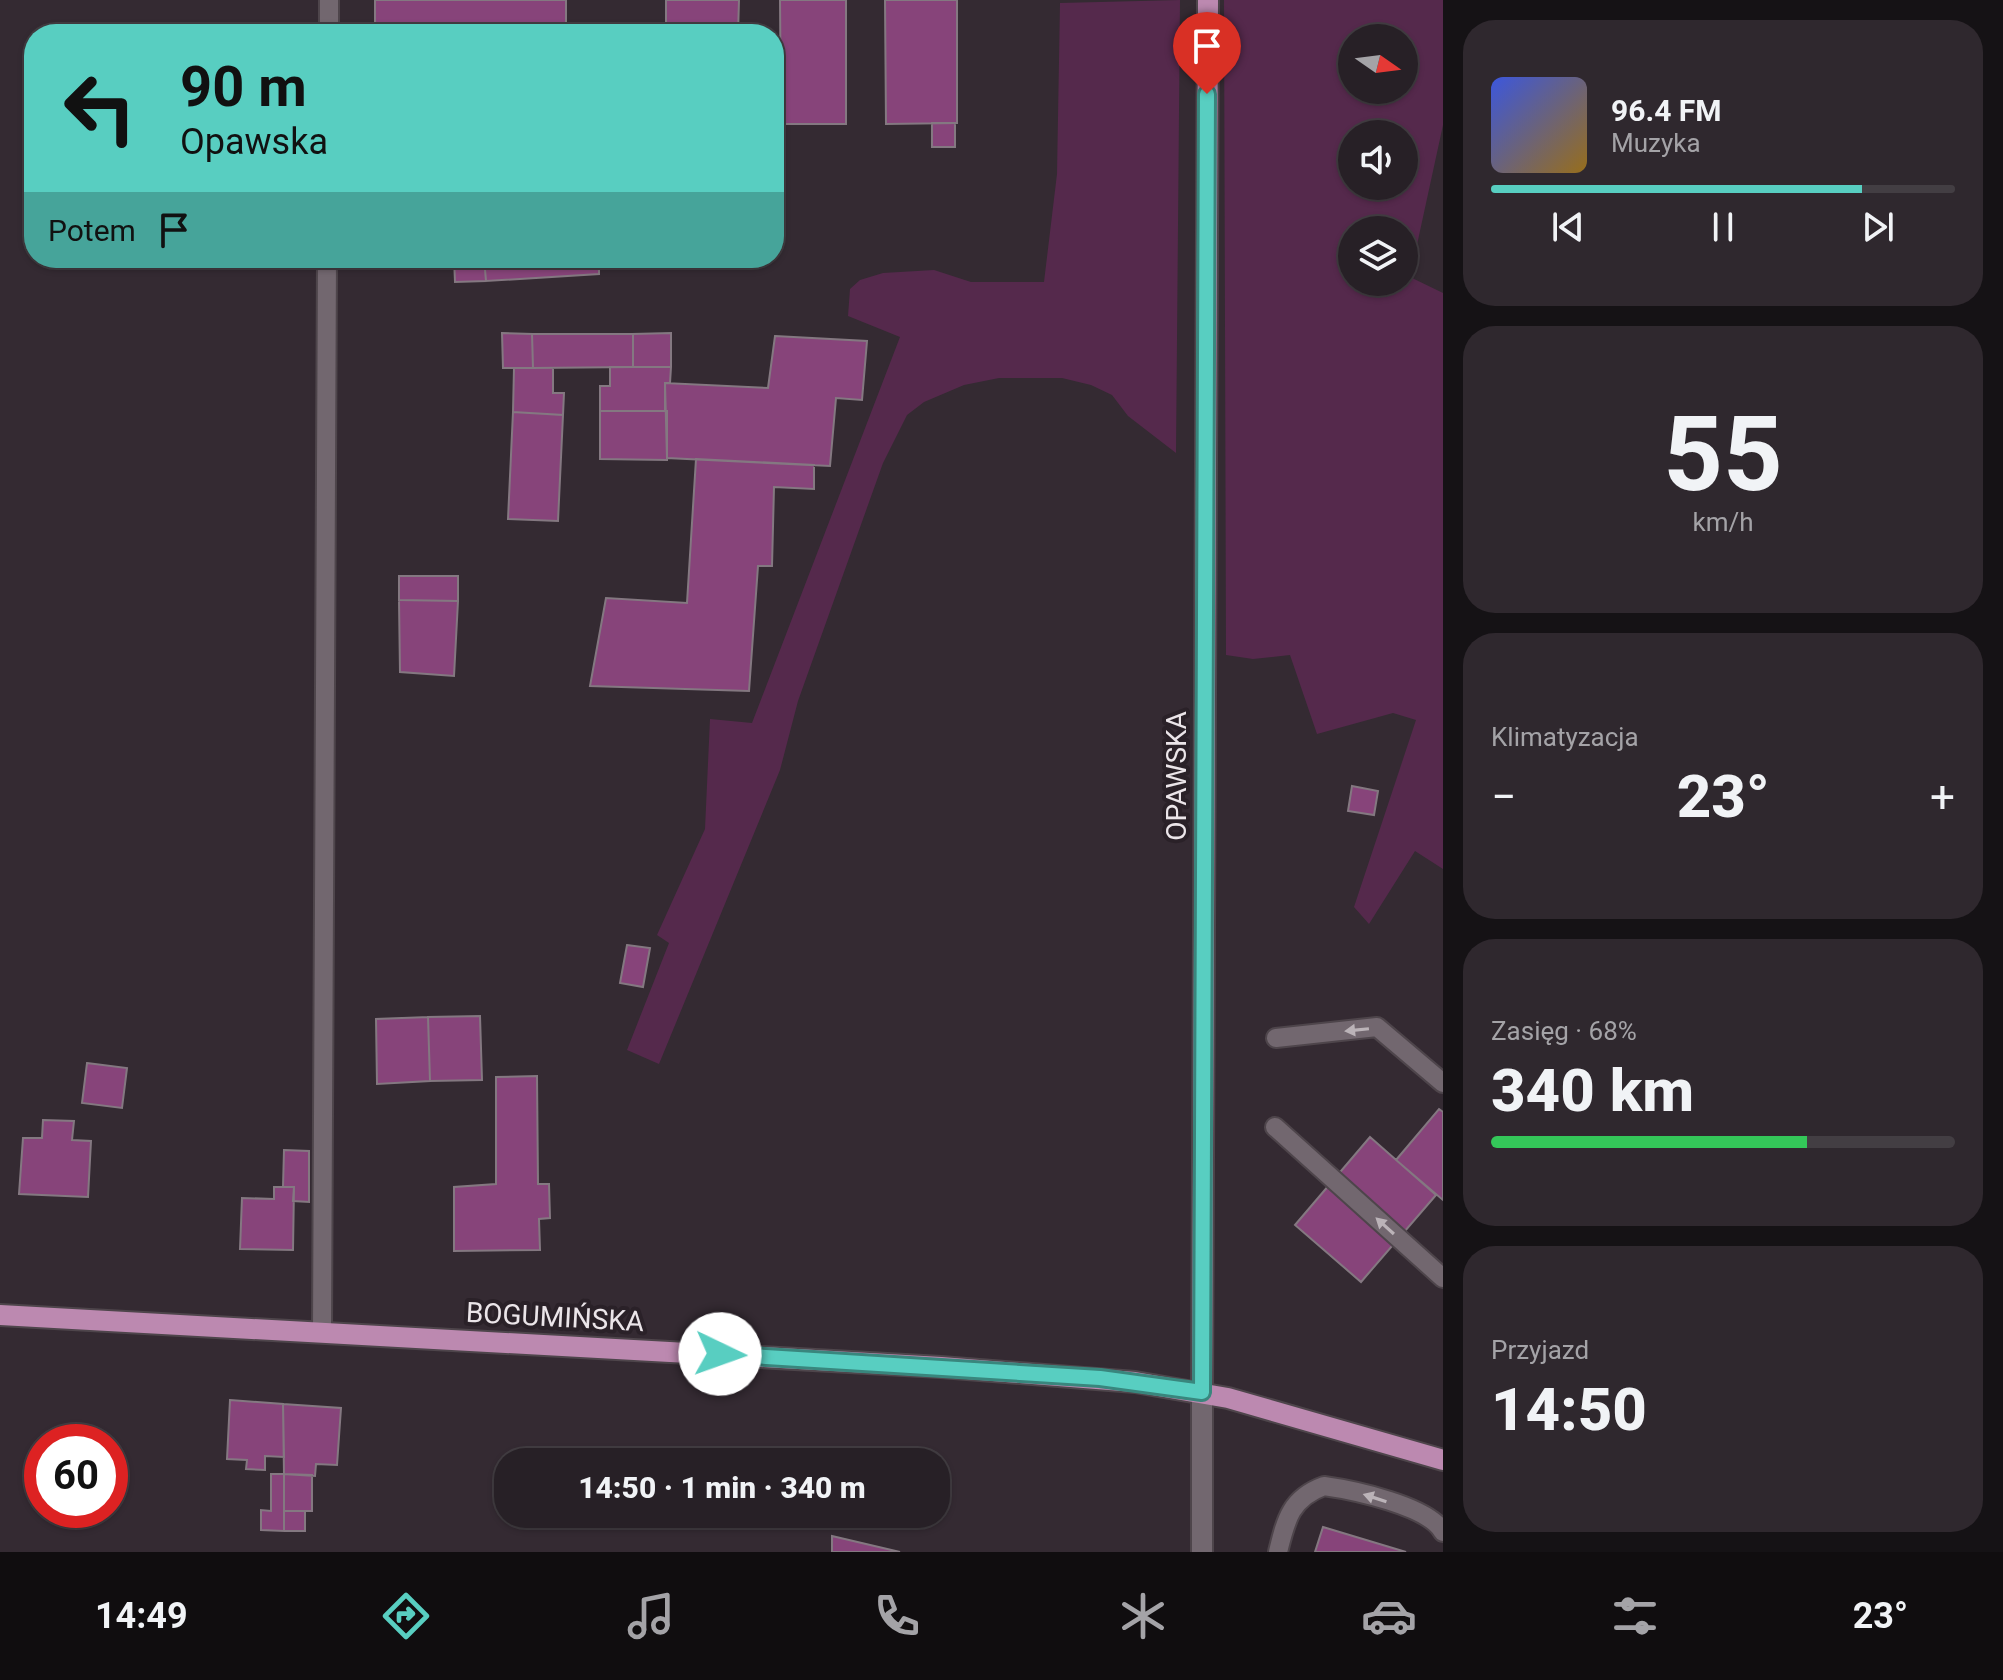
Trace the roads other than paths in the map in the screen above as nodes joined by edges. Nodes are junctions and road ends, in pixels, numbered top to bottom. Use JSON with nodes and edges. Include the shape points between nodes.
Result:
{"nodes":[{"id":1,"x":329,"y":0,"type":"edge"},
{"id":2,"x":1208,"y":0,"type":"edge"},
{"id":3,"x":329,"y":24,"type":"edge"},
{"id":4,"x":327,"y":268,"type":"edge"},
{"id":5,"x":1276,"y":1038,"type":"dead end"},
{"id":6,"x":1443,"y":1083,"type":"edge"},
{"id":7,"x":1275,"y":1127,"type":"dead end"},
{"id":8,"x":1443,"y":1278,"type":"edge"},
{"id":9,"x":0,"y":1315,"type":"edge"},
{"id":10,"x":322,"y":1332,"type":"junction"},
{"id":11,"x":1202,"y":1392,"type":"junction"},
{"id":12,"x":1443,"y":1460,"type":"edge"},
{"id":13,"x":1443,"y":1532,"type":"edge"},
{"id":14,"x":1202,"y":1552,"type":"edge"},
{"id":15,"x":1278,"y":1552,"type":"edge"}],
"edges":[{"from":1,"to":3,"type":"lane"},
{"from":2,"to":11,"type":"main road","name":"OPAWSKA"},
{"from":4,"to":10,"type":"lane"},
{"from":6,"to":5,"type":"lane","one_way":true,"via":[[1377,1027]]},
{"from":8,"to":7,"type":"lane","one_way":true},
{"from":9,"to":10,"type":"main road","name":"BOGUMIŃSKA"},
{"from":10,"to":11,"type":"main road","name":"BOGUMIŃSKA","via":[[971,1369]]},
{"from":11,"to":12,"type":"main road","name":"BOGUMIŃSKA"},
{"from":11,"to":14,"type":"main road","name":"OPAWSKA"},
{"from":13,"to":15,"type":"lane","one_way":true,"via":[[1430,1519],[1400,1506],[1324,1486],[1299,1498]]}]}
